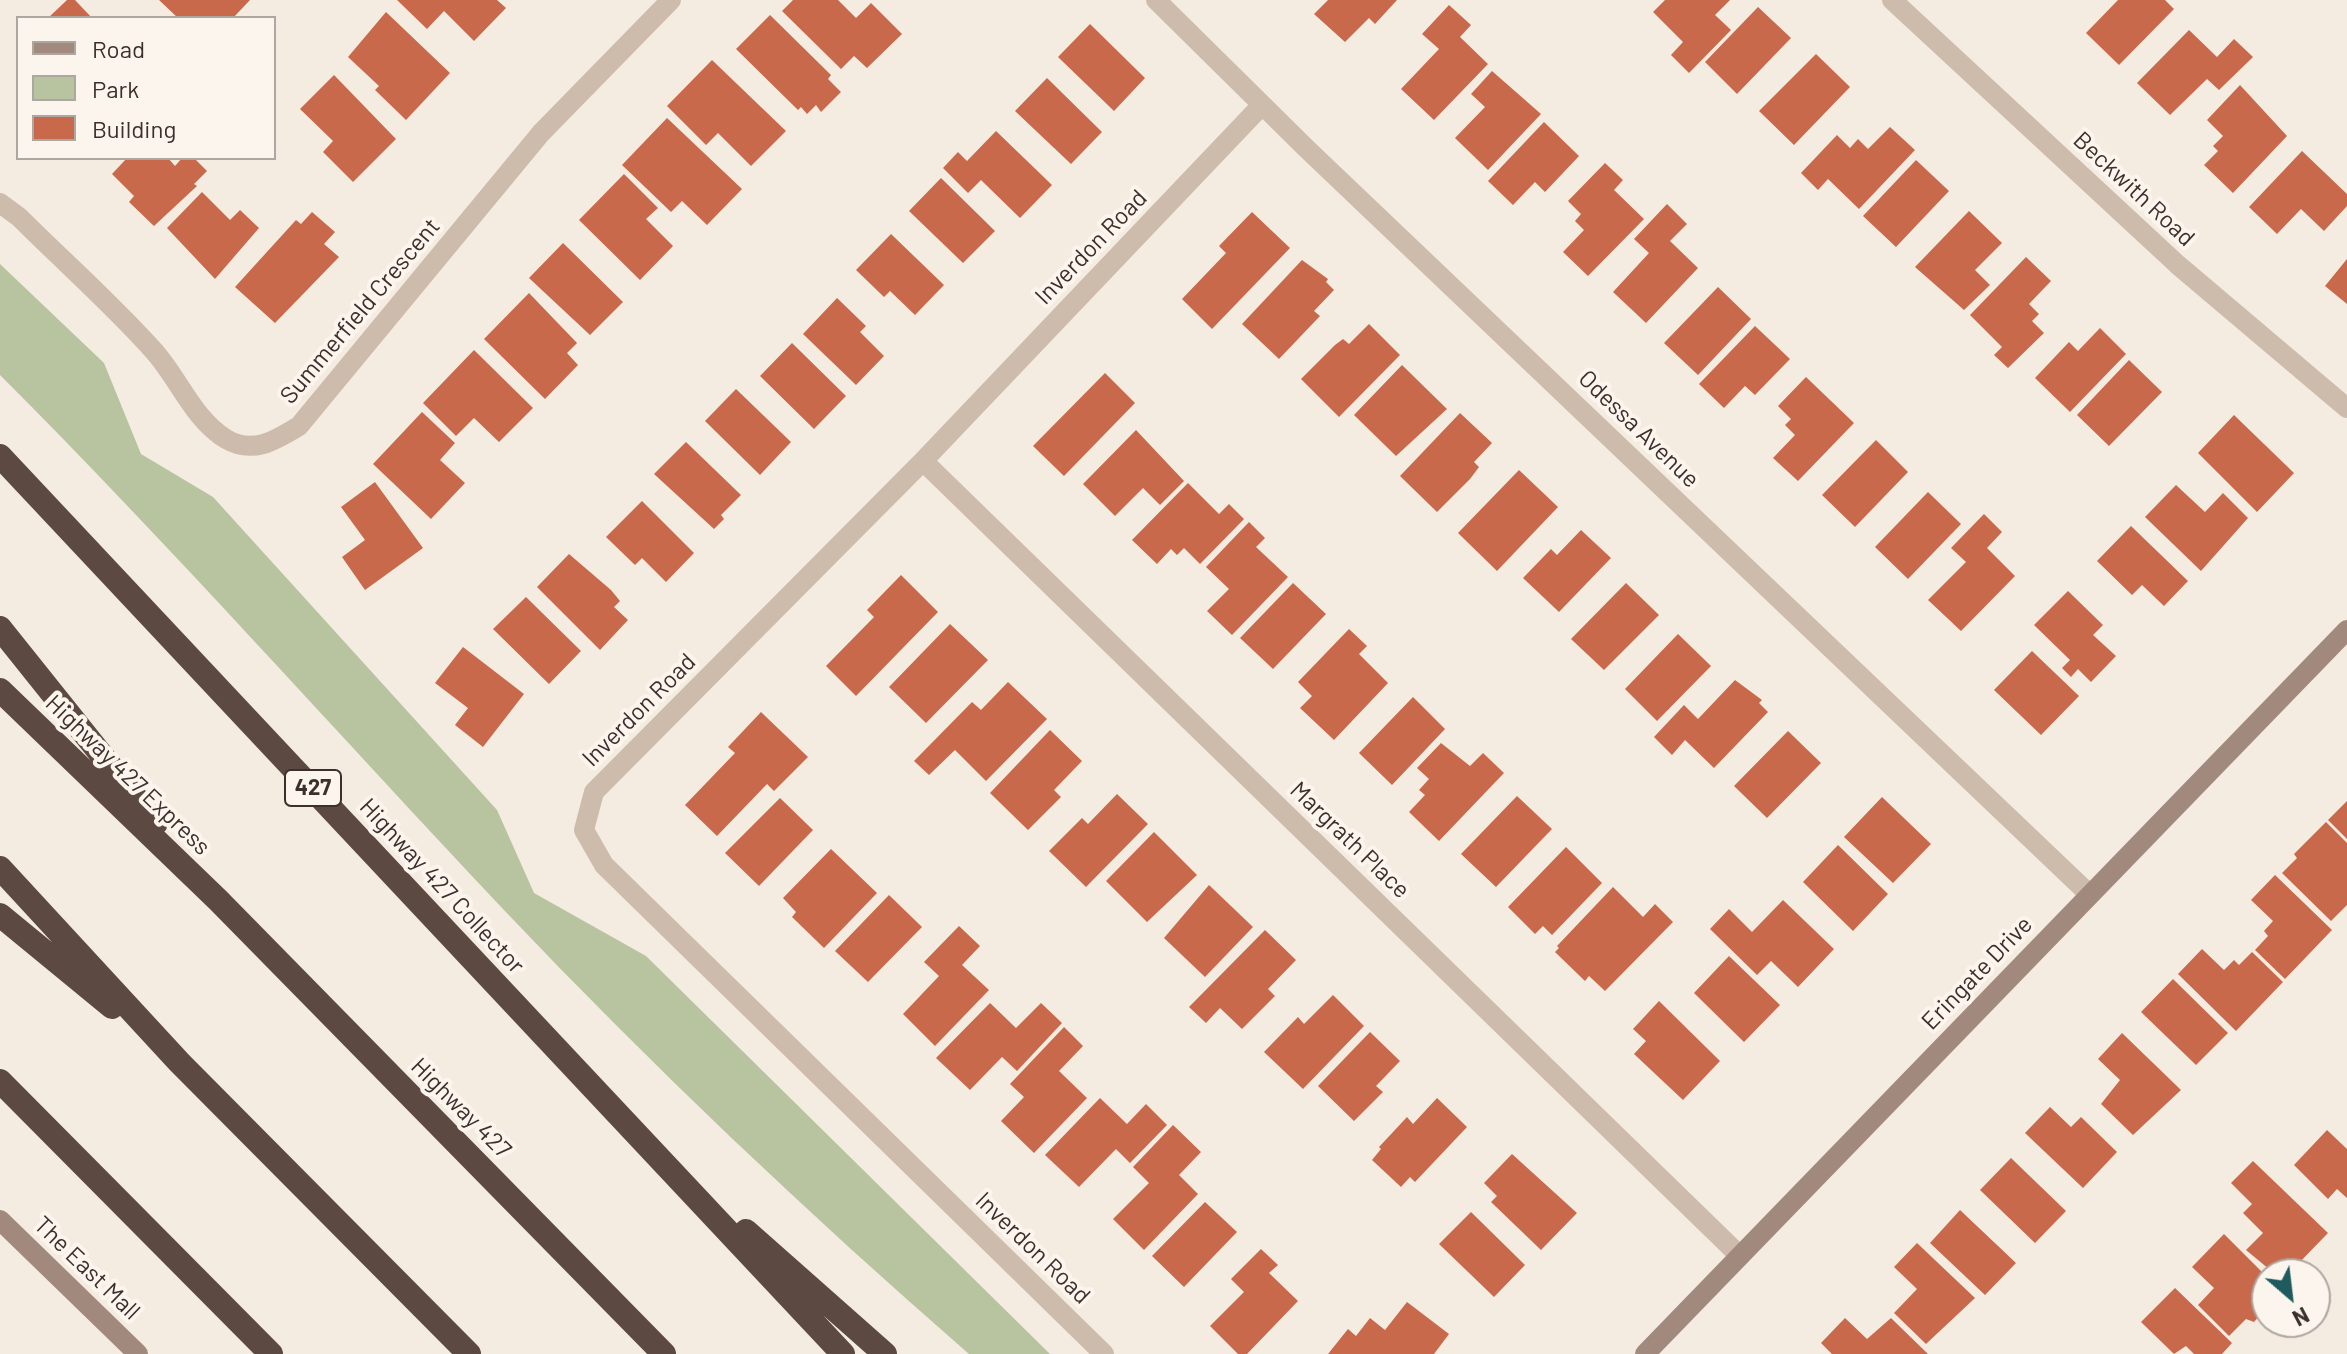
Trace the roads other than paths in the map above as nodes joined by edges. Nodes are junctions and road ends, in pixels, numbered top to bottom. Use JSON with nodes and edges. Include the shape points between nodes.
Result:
{"nodes":[{"id":1,"x":671,"y":0,"type":"edge"},
{"id":2,"x":1156,"y":0,"type":"edge"},
{"id":3,"x":1892,"y":0,"type":"edge"},
{"id":4,"x":1262,"y":105,"type":"junction"},
{"id":5,"x":0,"y":203,"type":"edge"},
{"id":6,"x":2347,"y":408,"type":"edge"},
{"id":7,"x":0,"y":456,"type":"edge"},
{"id":8,"x":923,"y":461,"type":"junction"},
{"id":9,"x":0,"y":628,"type":"edge"},
{"id":10,"x":2344,"y":638,"type":"edge"},
{"id":11,"x":0,"y":690,"type":"edge"},
{"id":12,"x":0,"y":868,"type":"edge"},
{"id":13,"x":2089,"y":894,"type":"junction"},
{"id":14,"x":218,"y":900,"type":"junction"},
{"id":15,"x":0,"y":915,"type":"edge"},
{"id":16,"x":179,"y":1062,"type":"junction"},
{"id":17,"x":0,"y":1081,"type":"edge"},
{"id":18,"x":624,"y":1122,"type":"junction"},
{"id":19,"x":0,"y":1220,"type":"edge"},
{"id":20,"x":1740,"y":1256,"type":"junction"},
{"id":21,"x":138,"y":1354,"type":"edge"},
{"id":22,"x":271,"y":1354,"type":"edge"},
{"id":23,"x":469,"y":1354,"type":"edge"},
{"id":24,"x":664,"y":1354,"type":"edge"},
{"id":25,"x":843,"y":1354,"type":"edge"},
{"id":26,"x":885,"y":1354,"type":"edge"},
{"id":27,"x":1104,"y":1354,"type":"edge"},
{"id":28,"x":1645,"y":1354,"type":"edge"}],
"edges":[{"from":1,"to":5,"type":"street","name":"Summerfield Crescent","via":[[541,133],[299,426],[274,442],[249,447],[227,439],[209,424],[154,351]]},
{"from":2,"to":4,"type":"street","name":"Odessa Avenue"},
{"from":3,"to":6,"type":"street","name":"Beckwith Road","via":[[2178,265]]},
{"from":4,"to":8,"type":"street","name":"Inverdon Road"},
{"from":4,"to":13,"type":"street","name":"Odessa Avenue"},
{"from":7,"to":18,"type":"highway","name":"Highway 427 Collector","number":"427"},
{"from":8,"to":20,"type":"street","name":"Margrath Place"},
{"from":8,"to":27,"type":"street","name":"Inverdon Road","via":[[594,792],[584,830],[604,865]]},
{"from":9,"to":14,"type":"highway"},
{"from":10,"to":13,"type":"street","name":"Eringate Drive"},
{"from":11,"to":14,"type":"highway","name":"Highway 427 Express"},
{"from":12,"to":16,"type":"highway"},
{"from":13,"to":20,"type":"street","name":"Eringate Drive"},
{"from":14,"to":24,"type":"highway","name":"Highway 427"},
{"from":15,"to":16,"type":"highway"},
{"from":16,"to":23,"type":"highway"},
{"from":17,"to":22,"type":"highway"},
{"from":18,"to":25,"type":"highway","name":"Highway 427 Collector","number":"427"},
{"from":18,"to":26,"type":"highway"},
{"from":19,"to":21,"type":"street","name":"The East Mall"},
{"from":20,"to":28,"type":"street","name":"Eringate Drive"}]}
